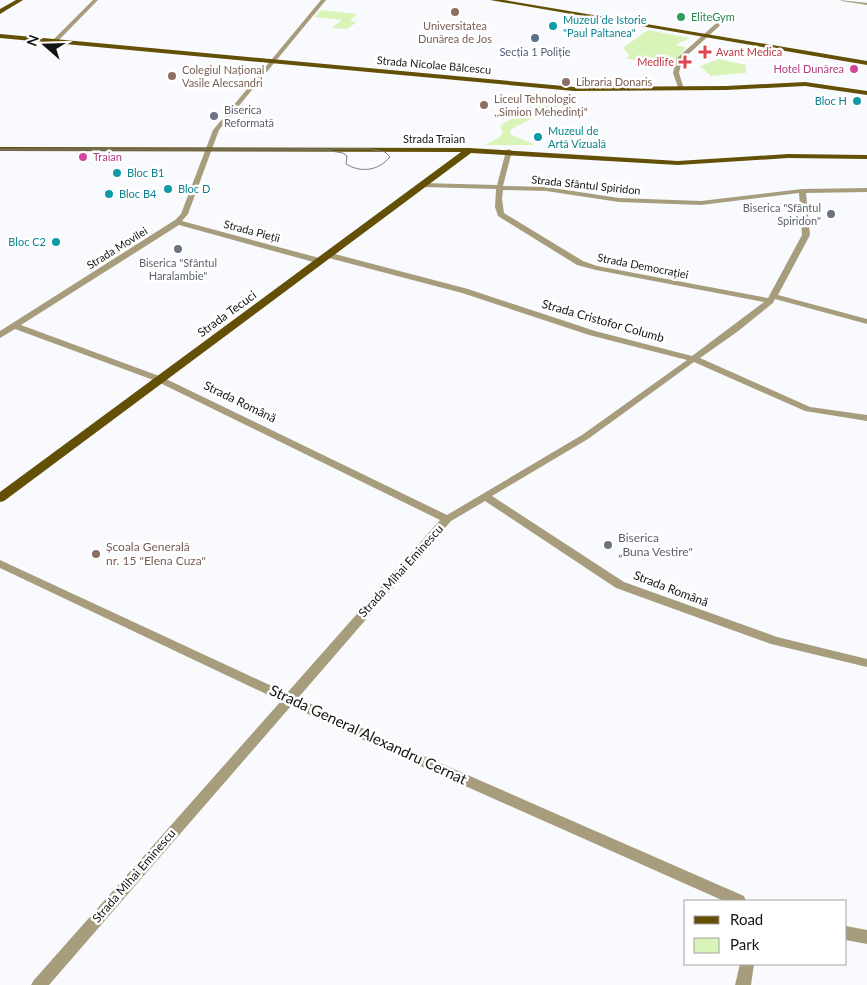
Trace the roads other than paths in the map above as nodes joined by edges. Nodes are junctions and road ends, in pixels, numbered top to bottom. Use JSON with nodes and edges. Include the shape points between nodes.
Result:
{"nodes":[{"id":1,"x":20,"y":0,"type":"edge"},
{"id":2,"x":96,"y":0,"type":"edge"},
{"id":3,"x":324,"y":0,"type":"edge"},
{"id":4,"x":493,"y":0,"type":"edge"},
{"id":5,"x":842,"y":0,"type":"edge"},
{"id":6,"x":867,"y":4,"type":"edge"},
{"id":7,"x":0,"y":12,"type":"edge"},
{"id":8,"x":723,"y":20,"type":"dead end"},
{"id":9,"x":0,"y":36,"type":"edge"},
{"id":10,"x":705,"y":36,"type":"junction"},
{"id":11,"x":55,"y":41,"type":"junction"},
{"id":12,"x":273,"y":62,"type":"junction"},
{"id":13,"x":867,"y":63,"type":"edge"},
{"id":14,"x":681,"y":89,"type":"junction"},
{"id":15,"x":867,"y":93,"type":"edge"},
{"id":16,"x":0,"y":149,"type":"edge"},
{"id":17,"x":210,"y":150,"type":"junction"},
{"id":18,"x":469,"y":150,"type":"junction"},
{"id":19,"x":509,"y":151,"type":"junction"},
{"id":20,"x":867,"y":157,"type":"edge"},
{"id":21,"x":422,"y":185,"type":"junction"},
{"id":22,"x":500,"y":188,"type":"junction"},
{"id":23,"x":802,"y":190,"type":"junction"},
{"id":24,"x":867,"y":190,"type":"edge"},
{"id":25,"x":178,"y":222,"type":"junction"},
{"id":26,"x":324,"y":258,"type":"junction"},
{"id":27,"x":772,"y":298,"type":"junction"},
{"id":28,"x":867,"y":322,"type":"edge"},
{"id":29,"x":15,"y":326,"type":"junction"},
{"id":30,"x":0,"y":335,"type":"edge"},
{"id":31,"x":694,"y":359,"type":"junction"},
{"id":32,"x":159,"y":379,"type":"junction"},
{"id":33,"x":867,"y":418,"type":"edge"},
{"id":34,"x":485,"y":496,"type":"junction"},
{"id":35,"x":0,"y":498,"type":"edge"},
{"id":36,"x":447,"y":519,"type":"junction"},
{"id":37,"x":0,"y":564,"type":"edge"},
{"id":38,"x":867,"y":663,"type":"edge"},
{"id":39,"x":288,"y":698,"type":"junction"},
{"id":40,"x":737,"y":900,"type":"edge"},
{"id":41,"x":847,"y":932,"type":"edge"},
{"id":42,"x":867,"y":937,"type":"edge"},
{"id":43,"x":747,"y":965,"type":"edge"},
{"id":44,"x":39,"y":985,"type":"edge"},
{"id":45,"x":743,"y":985,"type":"edge"}],
"edges":[{"from":1,"to":7,"type":"main road"},
{"from":2,"to":11,"type":"street"},
{"from":3,"to":12,"type":"street","name":"Strada Movilei"},
{"from":4,"to":10,"type":"main road"},
{"from":5,"to":6,"type":"street"},
{"from":8,"to":10,"type":"street"},
{"from":9,"to":11,"type":"main road","name":"Strada Nicolae Bălcescu"},
{"from":10,"to":13,"type":"main road"},
{"from":10,"to":14,"type":"street","via":[[676,64]]},
{"from":11,"to":12,"type":"main road","name":"Strada Nicolae Bălcescu"},
{"from":12,"to":14,"type":"main road","name":"Strada Nicolae Bălcescu","via":[[574,89]]},
{"from":12,"to":17,"type":"street","name":"Strada Movilei","via":[[216,130]]},
{"from":14,"to":15,"type":"main road","name":"Strada Nicolae Bălcescu","via":[[805,84]]},
{"from":16,"to":17,"type":"main road","name":"Strada Traian"},
{"from":17,"to":18,"type":"main road","name":"Strada Traian"},
{"from":17,"to":25,"type":"street","name":"Strada Movilei"},
{"from":18,"to":19,"type":"main road","name":"Strada Traian"},
{"from":18,"to":21,"type":"main road","name":"Strada Tecuci"},
{"from":19,"to":20,"type":"main road","name":"Strada Traian","via":[[678,163],[788,156]]},
{"from":19,"to":22,"type":"street","name":"Strada Democrației"},
{"from":21,"to":22,"type":"street","name":"Strada Sfântul Spiridon"},
{"from":21,"to":26,"type":"main road","name":"Strada Tecuci"},
{"from":22,"to":23,"type":"street","name":"Strada Sfântul Spiridon","via":[[557,190],[619,200],[701,203]]},
{"from":22,"to":27,"type":"street","name":"Strada Democrației","via":[[498,206],[501,214],[580,264]]},
{"from":23,"to":24,"type":"street","name":"Strada Sfântul Spiridon"},
{"from":23,"to":27,"type":"street","name":"Strada Mihai Eminescu","via":[[806,235]]},
{"from":25,"to":26,"type":"street","name":"Strada Pieții"},
{"from":25,"to":29,"type":"street","name":"Strada Movilei"},
{"from":26,"to":31,"type":"street","name":"Strada Cristofor Columb","via":[[465,291],[592,333]]},
{"from":26,"to":32,"type":"main road","name":"Strada Tecuci"},
{"from":27,"to":28,"type":"street","name":"Strada Democrației"},
{"from":27,"to":31,"type":"street","name":"Strada Mihai Eminescu"},
{"from":29,"to":30,"type":"street","name":"Strada Movilei"},
{"from":29,"to":32,"type":"street","name":"Strada Română"},
{"from":31,"to":33,"type":"street","name":"Strada Cristofor Columb","via":[[808,409]]},
{"from":31,"to":34,"type":"street","name":"Strada Mihai Eminescu","via":[[585,437]]},
{"from":32,"to":35,"type":"main road","name":"Strada Tecuci"},
{"from":32,"to":36,"type":"street","name":"Strada Română"},
{"from":34,"to":36,"type":"street","name":"Strada Mihai Eminescu"},
{"from":34,"to":38,"type":"street","name":"Strada Română","via":[[620,585],[775,641]]},
{"from":36,"to":39,"type":"street","name":"Strada Mihai Eminescu"},
{"from":37,"to":39,"type":"street","name":"Strada General Alexandru Cernat"},
{"from":39,"to":40,"type":"street","name":"Strada General Alexandru Cernat","via":[[555,821]]},
{"from":39,"to":44,"type":"street","name":"Strada Mihai Eminescu"},
{"from":41,"to":42,"type":"street"},
{"from":43,"to":45,"type":"street"}]}
